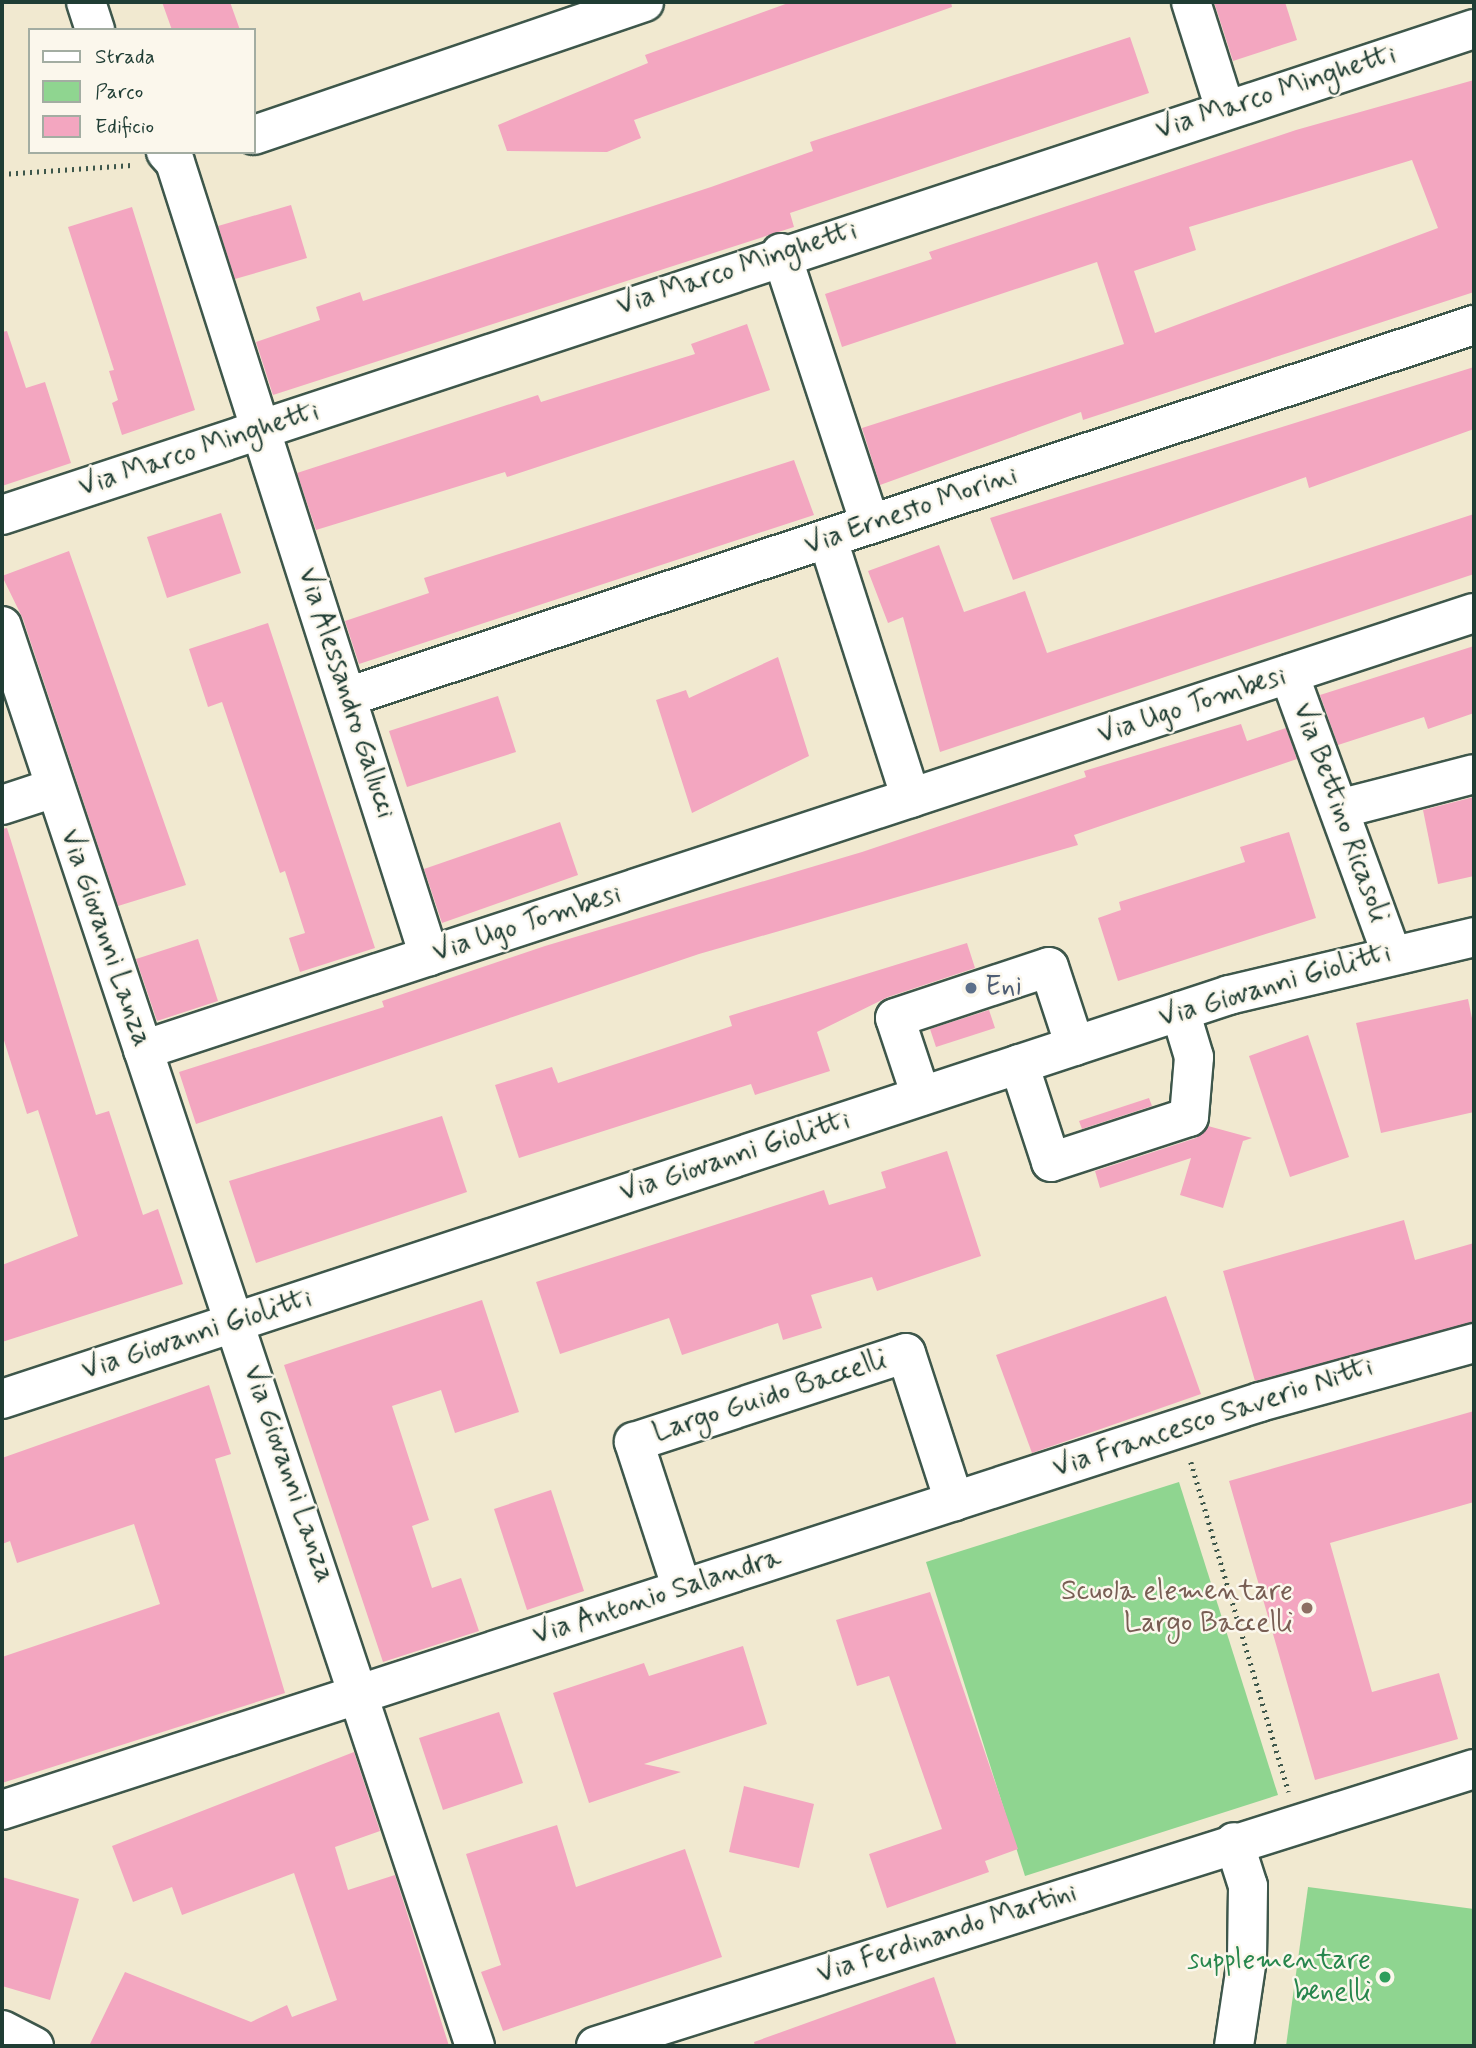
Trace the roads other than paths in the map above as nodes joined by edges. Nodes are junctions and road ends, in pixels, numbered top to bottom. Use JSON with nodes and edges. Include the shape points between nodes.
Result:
{"nodes":[{"id":1,"x":86,"y":2,"type":"edge"},
{"id":2,"x":644,"y":2,"type":"edge"},
{"id":3,"x":1191,"y":2,"type":"edge"},
{"id":4,"x":94,"y":28,"type":"edge"},
{"id":5,"x":1474,"y":29,"type":"edge"},
{"id":6,"x":1225,"y":109,"type":"junction"},
{"id":7,"x":256,"y":134,"type":"edge"},
{"id":8,"x":182,"y":156,"type":"edge"},
{"id":9,"x":781,"y":253,"type":"junction"},
{"id":10,"x":1474,"y":325,"type":"edge"},
{"id":11,"x":262,"y":429,"type":"junction"},
{"id":12,"x":2,"y":515,"type":"edge"},
{"id":13,"x":870,"y":524,"type":"junction"},
{"id":14,"x":828,"y":540,"type":"junction"},
{"id":15,"x":1474,"y":613,"type":"edge"},
{"id":16,"x":2,"y":626,"type":"edge"},
{"id":17,"x":1289,"y":674,"type":"junction"},
{"id":18,"x":347,"y":697,"type":"junction"},
{"id":19,"x":1474,"y":775,"type":"edge"},
{"id":20,"x":54,"y":788,"type":"junction"},
{"id":21,"x":911,"y":798,"type":"junction"},
{"id":22,"x":2,"y":805,"type":"edge"},
{"id":23,"x":1339,"y":808,"type":"junction"},
{"id":24,"x":1474,"y":937,"type":"edge"},
{"id":25,"x":1391,"y":953,"type":"junction"},
{"id":26,"x":429,"y":956,"type":"junction"},
{"id":27,"x":1180,"y":1011,"type":"junction"},
{"id":28,"x":1075,"y":1045,"type":"junction"},
{"id":29,"x":143,"y":1050,"type":"junction"},
{"id":30,"x":1019,"y":1064,"type":"junction"},
{"id":31,"x":921,"y":1096,"type":"junction"},
{"id":32,"x":236,"y":1322,"type":"junction"},
{"id":33,"x":1474,"y":1343,"type":"edge"},
{"id":34,"x":2,"y":1399,"type":"edge"},
{"id":35,"x":954,"y":1501,"type":"junction"},
{"id":36,"x":682,"y":1589,"type":"junction"},
{"id":37,"x":361,"y":1693,"type":"junction"},
{"id":38,"x":1474,"y":1769,"type":"edge"},
{"id":39,"x":2,"y":1810,"type":"edge"},
{"id":40,"x":1234,"y":1842,"type":"junction"},
{"id":41,"x":2,"y":2030,"type":"edge"},
{"id":42,"x":34,"y":2046,"type":"edge"},
{"id":43,"x":475,"y":2046,"type":"edge"},
{"id":44,"x":596,"y":2046,"type":"edge"},
{"id":45,"x":1234,"y":2046,"type":"edge"}],
"edges":[{"from":1,"to":4,"type":"street"},
{"from":2,"to":7,"type":"street"},
{"from":3,"to":6,"type":"street"},
{"from":5,"to":6,"type":"street","name":"Via Marco Minghetti"},
{"from":6,"to":9,"type":"street","name":"Via Marco Minghetti"},
{"from":8,"to":11,"type":"street","name":"Via Alessandro Gallucci"},
{"from":9,"to":11,"type":"street","name":"Via Marco Minghetti"},
{"from":9,"to":13,"type":"street"},
{"from":10,"to":13,"type":"street","name":"Via Ernesto Morini"},
{"from":11,"to":12,"type":"street","name":"Via Marco Minghetti"},
{"from":11,"to":18,"type":"street","name":"Via Alessandro Gallucci"},
{"from":13,"to":14,"type":"street","name":"Via Ernesto Morini"},
{"from":14,"to":18,"type":"street","name":"Via Ernesto Morini"},
{"from":14,"to":21,"type":"street"},
{"from":15,"to":17,"type":"street","name":"Via Ugo Tombesi"},
{"from":16,"to":20,"type":"street","name":"Via Giovanni Lanza"},
{"from":17,"to":21,"type":"street","name":"Via Ugo Tombesi"},
{"from":17,"to":23,"type":"street","name":"Via Bettino Ricasoli"},
{"from":18,"to":26,"type":"street","name":"Via Alessandro Gallucci"},
{"from":19,"to":23,"type":"street"},
{"from":20,"to":22,"type":"street"},
{"from":20,"to":29,"type":"street","name":"Via Giovanni Lanza"},
{"from":21,"to":26,"type":"street","name":"Via Ugo Tombesi"},
{"from":23,"to":25,"type":"street","name":"Via Bettino Ricasoli"},
{"from":24,"to":25,"type":"street","name":"Via Giovanni Giolitti"},
{"from":25,"to":27,"type":"street","name":"Via Giovanni Giolitti"},
{"from":26,"to":29,"type":"street","name":"Via Ugo Tombesi"},
{"from":27,"to":28,"type":"street","name":"Via Giovanni Giolitti"},
{"from":27,"to":30,"type":"street","via":[[1194,1057],[1189,1117],[1051,1162]]},
{"from":28,"to":30,"type":"street","name":"Via Giovanni Giolitti"},
{"from":28,"to":31,"type":"street","via":[[1049,967],[921,1009],[895,1018]]},
{"from":29,"to":32,"type":"street","name":"Via Giovanni Lanza"},
{"from":30,"to":31,"type":"street","name":"Via Giovanni Giolitti"},
{"from":31,"to":32,"type":"street","name":"Via Giovanni Giolitti"},
{"from":32,"to":34,"type":"street","name":"Via Giovanni Giolitti"},
{"from":32,"to":37,"type":"street","name":"Via Giovanni Lanza"},
{"from":33,"to":35,"type":"street","name":"Via Francesco Saverio Nitti","via":[[1396,1360]]},
{"from":35,"to":36,"type":"street","name":"Via Antonio Salandra"},
{"from":35,"to":36,"type":"street","name":"Largo Guido Baccelli","via":[[906,1353],[634,1441]]},
{"from":36,"to":37,"type":"street","name":"Via Antonio Salandra"},
{"from":37,"to":39,"type":"street","name":"Via Antonio Salandra"},
{"from":37,"to":43,"type":"street","name":"Via Giovanni Lanza"},
{"from":38,"to":40,"type":"street","name":"Via Ferdinando Martini"},
{"from":40,"to":44,"type":"street","name":"Via Ferdinando Martini"},
{"from":40,"to":45,"type":"street","via":[[1248,1886],[1247,1959]]},
{"from":41,"to":42,"type":"street"}]}
